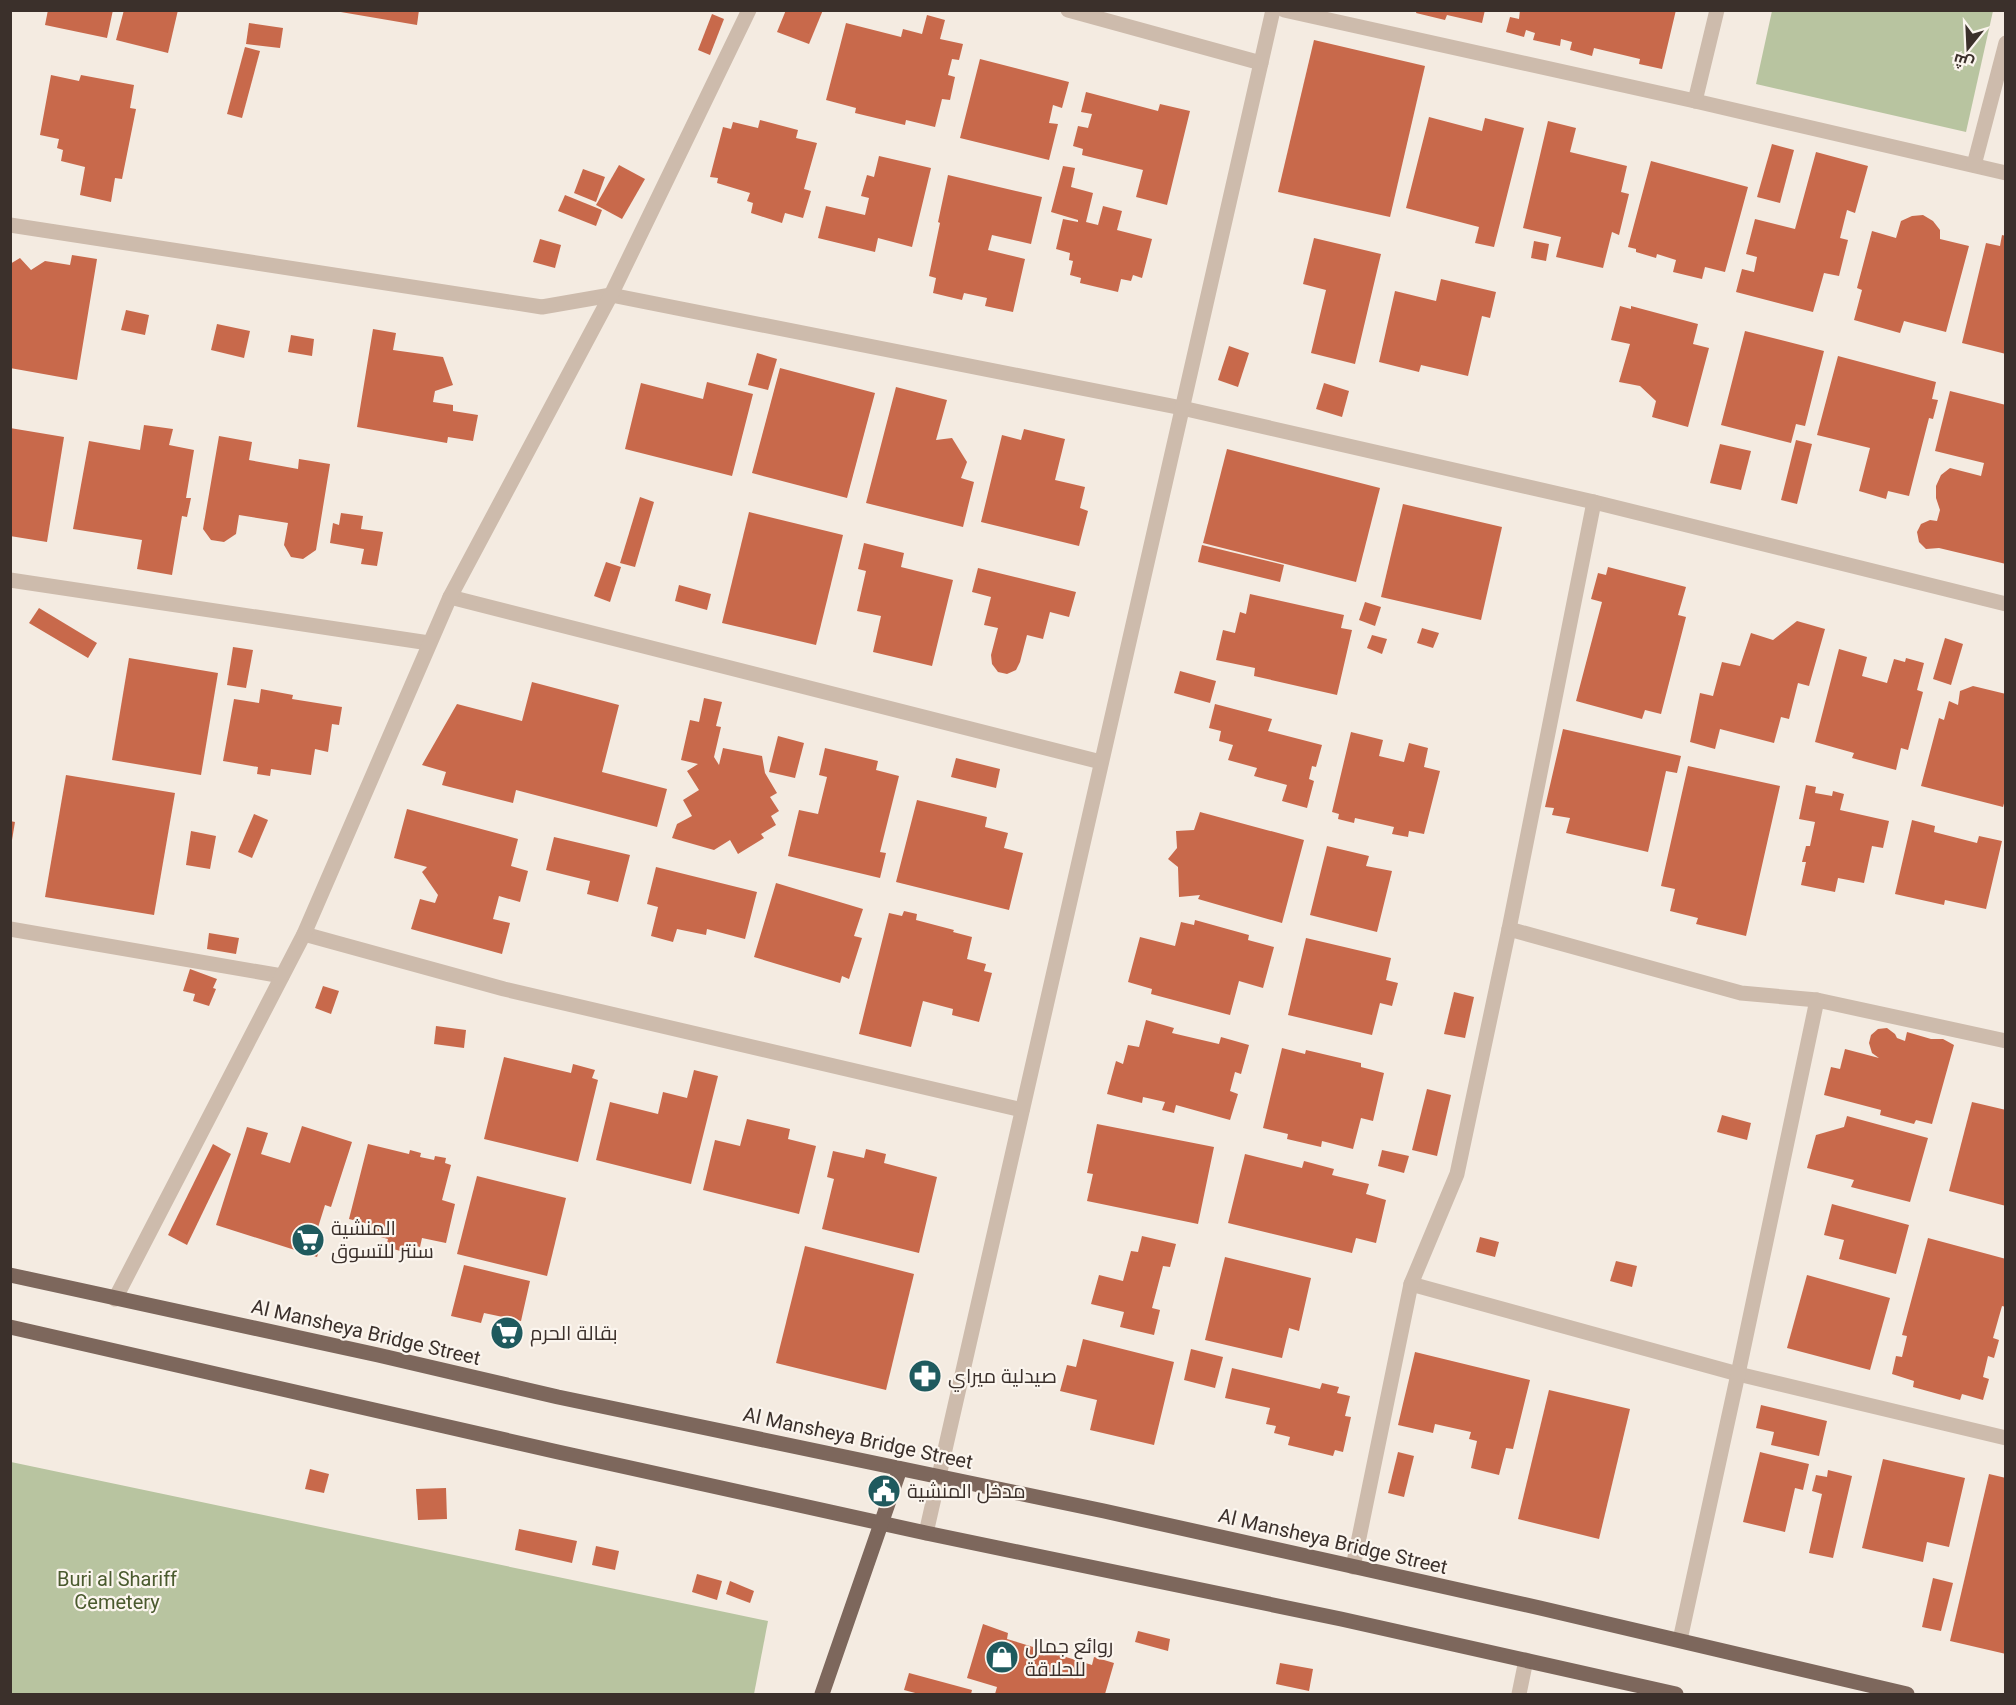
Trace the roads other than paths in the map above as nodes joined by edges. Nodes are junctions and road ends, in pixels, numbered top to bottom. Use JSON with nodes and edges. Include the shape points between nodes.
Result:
{"nodes":[{"id":1,"x":749,"y":10,"type":"edge"},
{"id":2,"x":1068,"y":10,"type":"edge"},
{"id":3,"x":1273,"y":10,"type":"edge"},
{"id":4,"x":1284,"y":10,"type":"edge"},
{"id":5,"x":1717,"y":10,"type":"edge"},
{"id":6,"x":2006,"y":43,"type":"edge"},
{"id":7,"x":1261,"y":63,"type":"junction"},
{"id":8,"x":1695,"y":101,"type":"junction"},
{"id":9,"x":1974,"y":165,"type":"junction"},
{"id":10,"x":2006,"y":173,"type":"edge"},
{"id":11,"x":10,"y":225,"type":"edge"},
{"id":12,"x":611,"y":295,"type":"junction"},
{"id":13,"x":1182,"y":408,"type":"junction"},
{"id":14,"x":1594,"y":501,"type":"junction"},
{"id":15,"x":10,"y":580,"type":"edge"},
{"id":16,"x":450,"y":597,"type":"junction"},
{"id":17,"x":2006,"y":604,"type":"edge"},
{"id":18,"x":429,"y":644,"type":"junction"},
{"id":19,"x":1101,"y":762,"type":"junction"},
{"id":20,"x":10,"y":929,"type":"edge"},
{"id":21,"x":1509,"y":929,"type":"junction"},
{"id":22,"x":304,"y":934,"type":"junction"},
{"id":23,"x":282,"y":976,"type":"junction"},
{"id":24,"x":1817,"y":1000,"type":"junction"},
{"id":25,"x":2006,"y":1041,"type":"edge"},
{"id":26,"x":1022,"y":1110,"type":"junction"},
{"id":27,"x":10,"y":1275,"type":"edge"},
{"id":28,"x":1411,"y":1284,"type":"junction"},
{"id":29,"x":116,"y":1299,"type":"junction"},
{"id":30,"x":10,"y":1327,"type":"edge"},
{"id":31,"x":1738,"y":1374,"type":"junction"},
{"id":32,"x":2006,"y":1438,"type":"edge"},
{"id":33,"x":900,"y":1469,"type":"junction"},
{"id":34,"x":939,"y":1475,"type":"junction"},
{"id":35,"x":883,"y":1522,"type":"junction"},
{"id":36,"x":926,"y":1533,"type":"junction"},
{"id":37,"x":1353,"y":1567,"type":"junction"},
{"id":38,"x":1680,"y":1640,"type":"junction"},
{"id":39,"x":1526,"y":1660,"type":"junction"},
{"id":40,"x":822,"y":1695,"type":"edge"},
{"id":41,"x":1519,"y":1695,"type":"edge"},
{"id":42,"x":1676,"y":1695,"type":"edge"},
{"id":43,"x":1906,"y":1695,"type":"edge"}],
"edges":[{"from":1,"to":12,"type":"street"},
{"from":2,"to":7,"type":"street"},
{"from":3,"to":7,"type":"street"},
{"from":4,"to":8,"type":"street"},
{"from":5,"to":8,"type":"street"},
{"from":6,"to":9,"type":"street"},
{"from":7,"to":13,"type":"street"},
{"from":8,"to":9,"type":"street"},
{"from":9,"to":10,"type":"street"},
{"from":11,"to":12,"type":"street","via":[[543,307]]},
{"from":12,"to":13,"type":"street"},
{"from":12,"to":16,"type":"street"},
{"from":13,"to":14,"type":"street"},
{"from":13,"to":19,"type":"street"},
{"from":14,"to":17,"type":"street"},
{"from":14,"to":21,"type":"street"},
{"from":15,"to":18,"type":"street"},
{"from":16,"to":18,"type":"street"},
{"from":16,"to":19,"type":"street"},
{"from":18,"to":22,"type":"street"},
{"from":19,"to":26,"type":"street"},
{"from":20,"to":23,"type":"street"},
{"from":21,"to":24,"type":"street","via":[[1741,993]]},
{"from":21,"to":28,"type":"street","via":[[1457,1174]]},
{"from":22,"to":23,"type":"street"},
{"from":22,"to":26,"type":"street","via":[[504,989]]},
{"from":23,"to":29,"type":"street"},
{"from":24,"to":25,"type":"street"},
{"from":24,"to":31,"type":"street"},
{"from":26,"to":34,"type":"street"},
{"from":27,"to":29,"type":"main road","name":"Al Mansheya Bridge Street"},
{"from":28,"to":31,"type":"street"},
{"from":28,"to":37,"type":"street"},
{"from":29,"to":33,"type":"main road","name":"Al Mansheya Bridge Street"},
{"from":30,"to":35,"type":"main road"},
{"from":31,"to":32,"type":"street"},
{"from":31,"to":38,"type":"street"},
{"from":33,"to":34,"type":"main road","name":"Al Mansheya Bridge Street"},
{"from":33,"to":35,"type":"main road"},
{"from":34,"to":36,"type":"street"},
{"from":34,"to":37,"type":"main road","name":"Al Mansheya Bridge Street"},
{"from":35,"to":36,"type":"main road"},
{"from":35,"to":40,"type":"main road"},
{"from":36,"to":39,"type":"main road"},
{"from":37,"to":38,"type":"main road","name":"Al Mansheya Bridge Street"},
{"from":38,"to":43,"type":"main road","name":"Al Mansheya Bridge Street"},
{"from":39,"to":41,"type":"street"},
{"from":39,"to":42,"type":"main road"}]}
